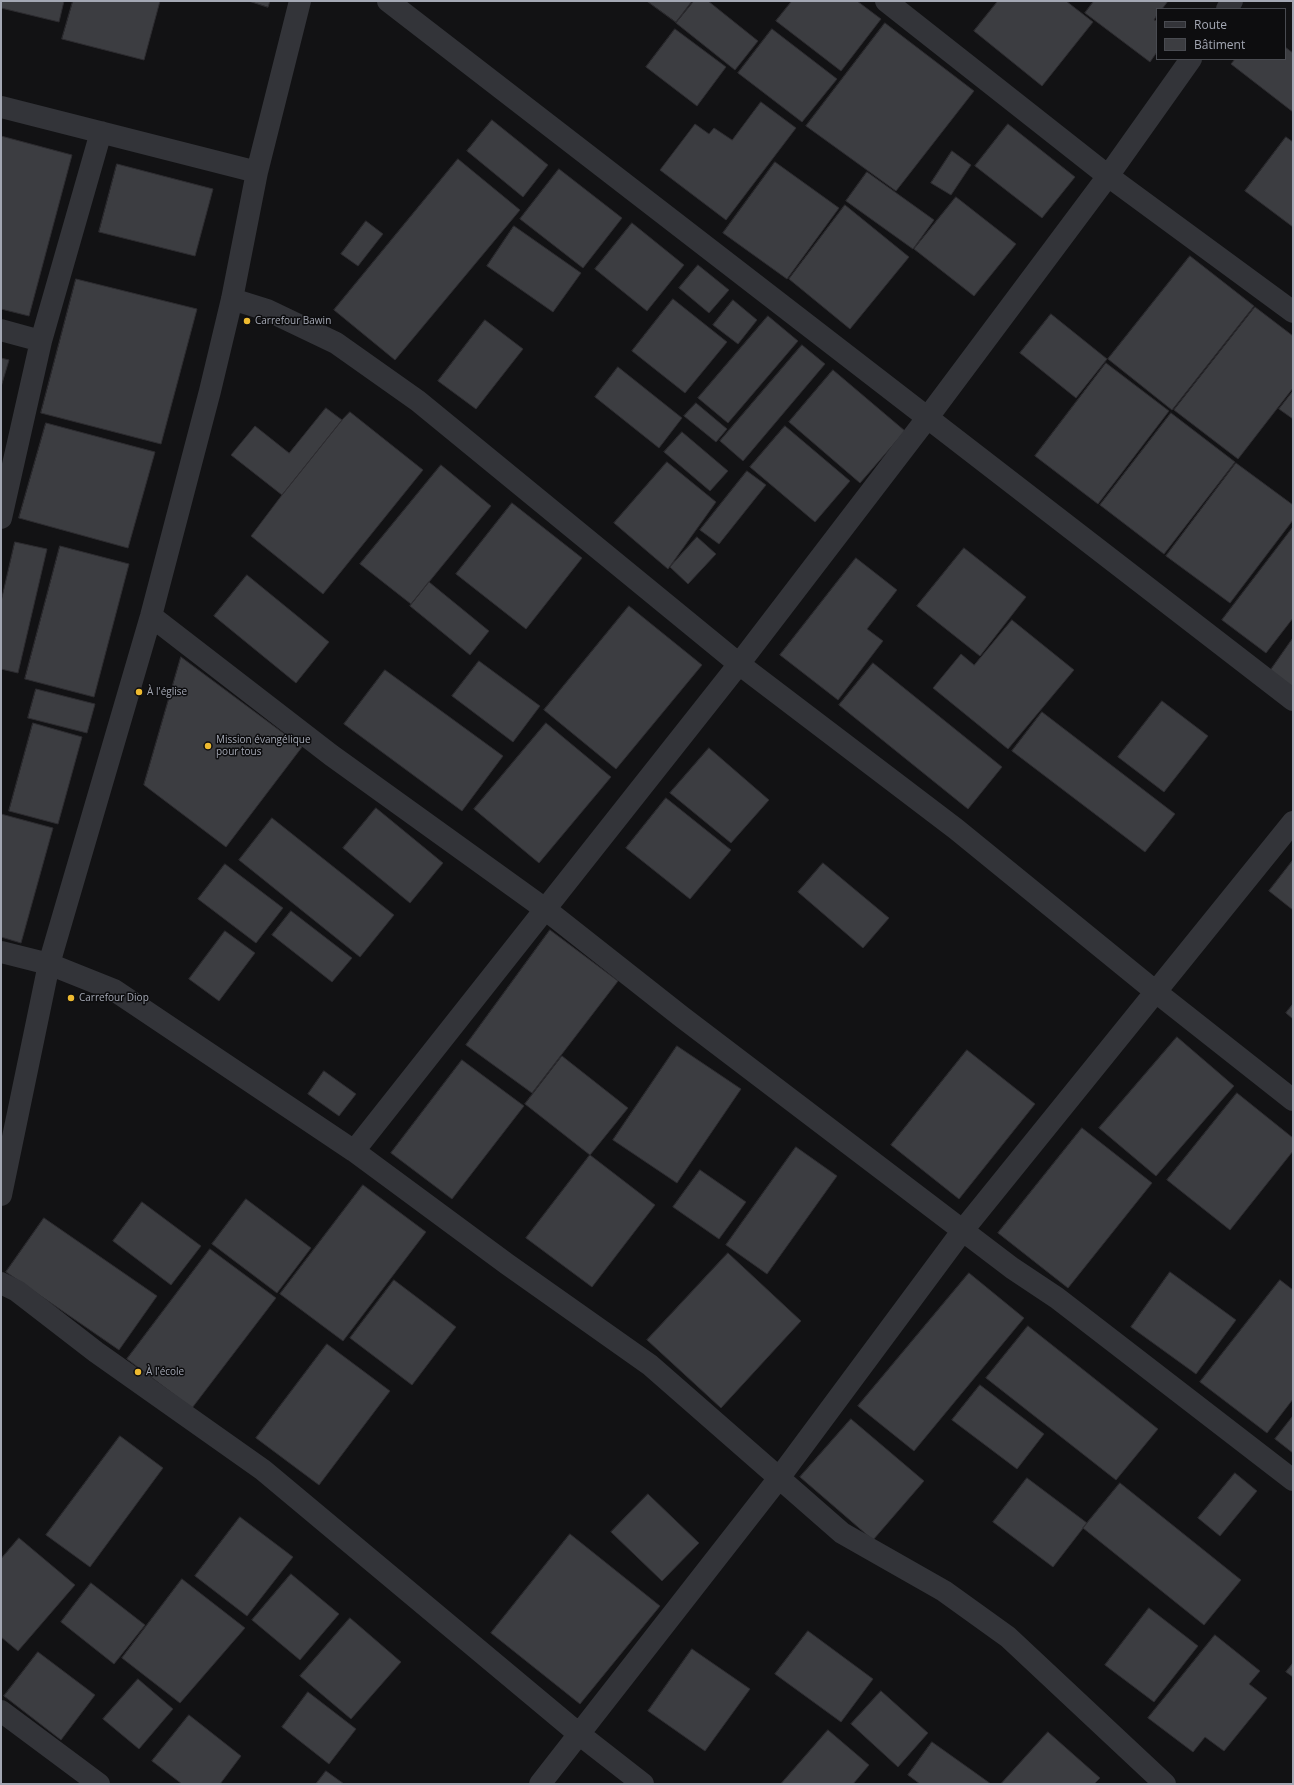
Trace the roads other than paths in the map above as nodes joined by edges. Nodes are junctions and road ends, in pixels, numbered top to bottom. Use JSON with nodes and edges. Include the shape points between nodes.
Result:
{"nodes":[{"id":1,"x":300,"y":1,"type":"edge"},
{"id":2,"x":388,"y":1,"type":"edge"},
{"id":3,"x":886,"y":1,"type":"edge"},
{"id":4,"x":1190,"y":60,"type":"edge"},
{"id":5,"x":1,"y":107,"type":"edge"},
{"id":6,"x":101,"y":132,"type":"junction"},
{"id":7,"x":257,"y":172,"type":"junction"},
{"id":8,"x":1108,"y":176,"type":"junction"},
{"id":9,"x":232,"y":298,"type":"junction"},
{"id":10,"x":1293,"y":312,"type":"edge"},
{"id":11,"x":1,"y":330,"type":"edge"},
{"id":12,"x":41,"y":341,"type":"junction"},
{"id":13,"x":928,"y":417,"type":"junction"},
{"id":14,"x":1,"y":518,"type":"edge"},
{"id":15,"x":150,"y":616,"type":"junction"},
{"id":16,"x":739,"y":664,"type":"junction"},
{"id":17,"x":1293,"y":700,"type":"edge"},
{"id":18,"x":1293,"y":822,"type":"edge"},
{"id":19,"x":545,"y":909,"type":"junction"},
{"id":20,"x":1,"y":952,"type":"edge"},
{"id":21,"x":49,"y":964,"type":"junction"},
{"id":22,"x":1156,"y":992,"type":"junction"},
{"id":23,"x":1293,"y":1100,"type":"edge"},
{"id":24,"x":354,"y":1151,"type":"junction"},
{"id":25,"x":1,"y":1195,"type":"edge"},
{"id":26,"x":963,"y":1230,"type":"junction"},
{"id":27,"x":1,"y":1283,"type":"edge"},
{"id":28,"x":779,"y":1478,"type":"junction"},
{"id":29,"x":1293,"y":1480,"type":"edge"},
{"id":30,"x":1,"y":1711,"type":"edge"},
{"id":31,"x":579,"y":1734,"type":"junction"},
{"id":32,"x":99,"y":1784,"type":"edge"},
{"id":33,"x":540,"y":1784,"type":"edge"},
{"id":34,"x":642,"y":1784,"type":"edge"},
{"id":35,"x":1165,"y":1784,"type":"edge"}],
"edges":[{"from":1,"to":7,"type":"street"},
{"from":2,"to":13,"type":"street"},
{"from":3,"to":8,"type":"street"},
{"from":4,"to":8,"type":"street"},
{"from":5,"to":6,"type":"street"},
{"from":6,"to":7,"type":"street"},
{"from":6,"to":12,"type":"street"},
{"from":7,"to":9,"type":"street"},
{"from":8,"to":10,"type":"street"},
{"from":8,"to":13,"type":"street"},
{"from":9,"to":15,"type":"street"},
{"from":9,"to":16,"type":"street","via":[[266,310],[336,343],[418,401]]},
{"from":11,"to":12,"type":"street"},
{"from":12,"to":14,"type":"street"},
{"from":13,"to":16,"type":"street"},
{"from":13,"to":17,"type":"street"},
{"from":15,"to":19,"type":"street","via":[[331,755]]},
{"from":15,"to":21,"type":"street"},
{"from":16,"to":19,"type":"street"},
{"from":16,"to":22,"type":"street","via":[[956,829]]},
{"from":18,"to":22,"type":"street"},
{"from":19,"to":24,"type":"street"},
{"from":19,"to":26,"type":"street","via":[[682,1017]]},
{"from":20,"to":21,"type":"street"},
{"from":21,"to":24,"type":"street","via":[[114,990]]},
{"from":21,"to":25,"type":"street"},
{"from":22,"to":23,"type":"street"},
{"from":22,"to":26,"type":"street"},
{"from":24,"to":28,"type":"street","via":[[650,1365]]},
{"from":26,"to":28,"type":"street"},
{"from":26,"to":29,"type":"street","via":[[1012,1268],[1057,1298]]},
{"from":27,"to":31,"type":"street","via":[[17,1291],[96,1352],[263,1470]]},
{"from":28,"to":31,"type":"street"},
{"from":28,"to":35,"type":"street","via":[[842,1533],[944,1591],[1008,1637]]},
{"from":30,"to":32,"type":"street"},
{"from":31,"to":33,"type":"street"},
{"from":31,"to":34,"type":"street"}]}
